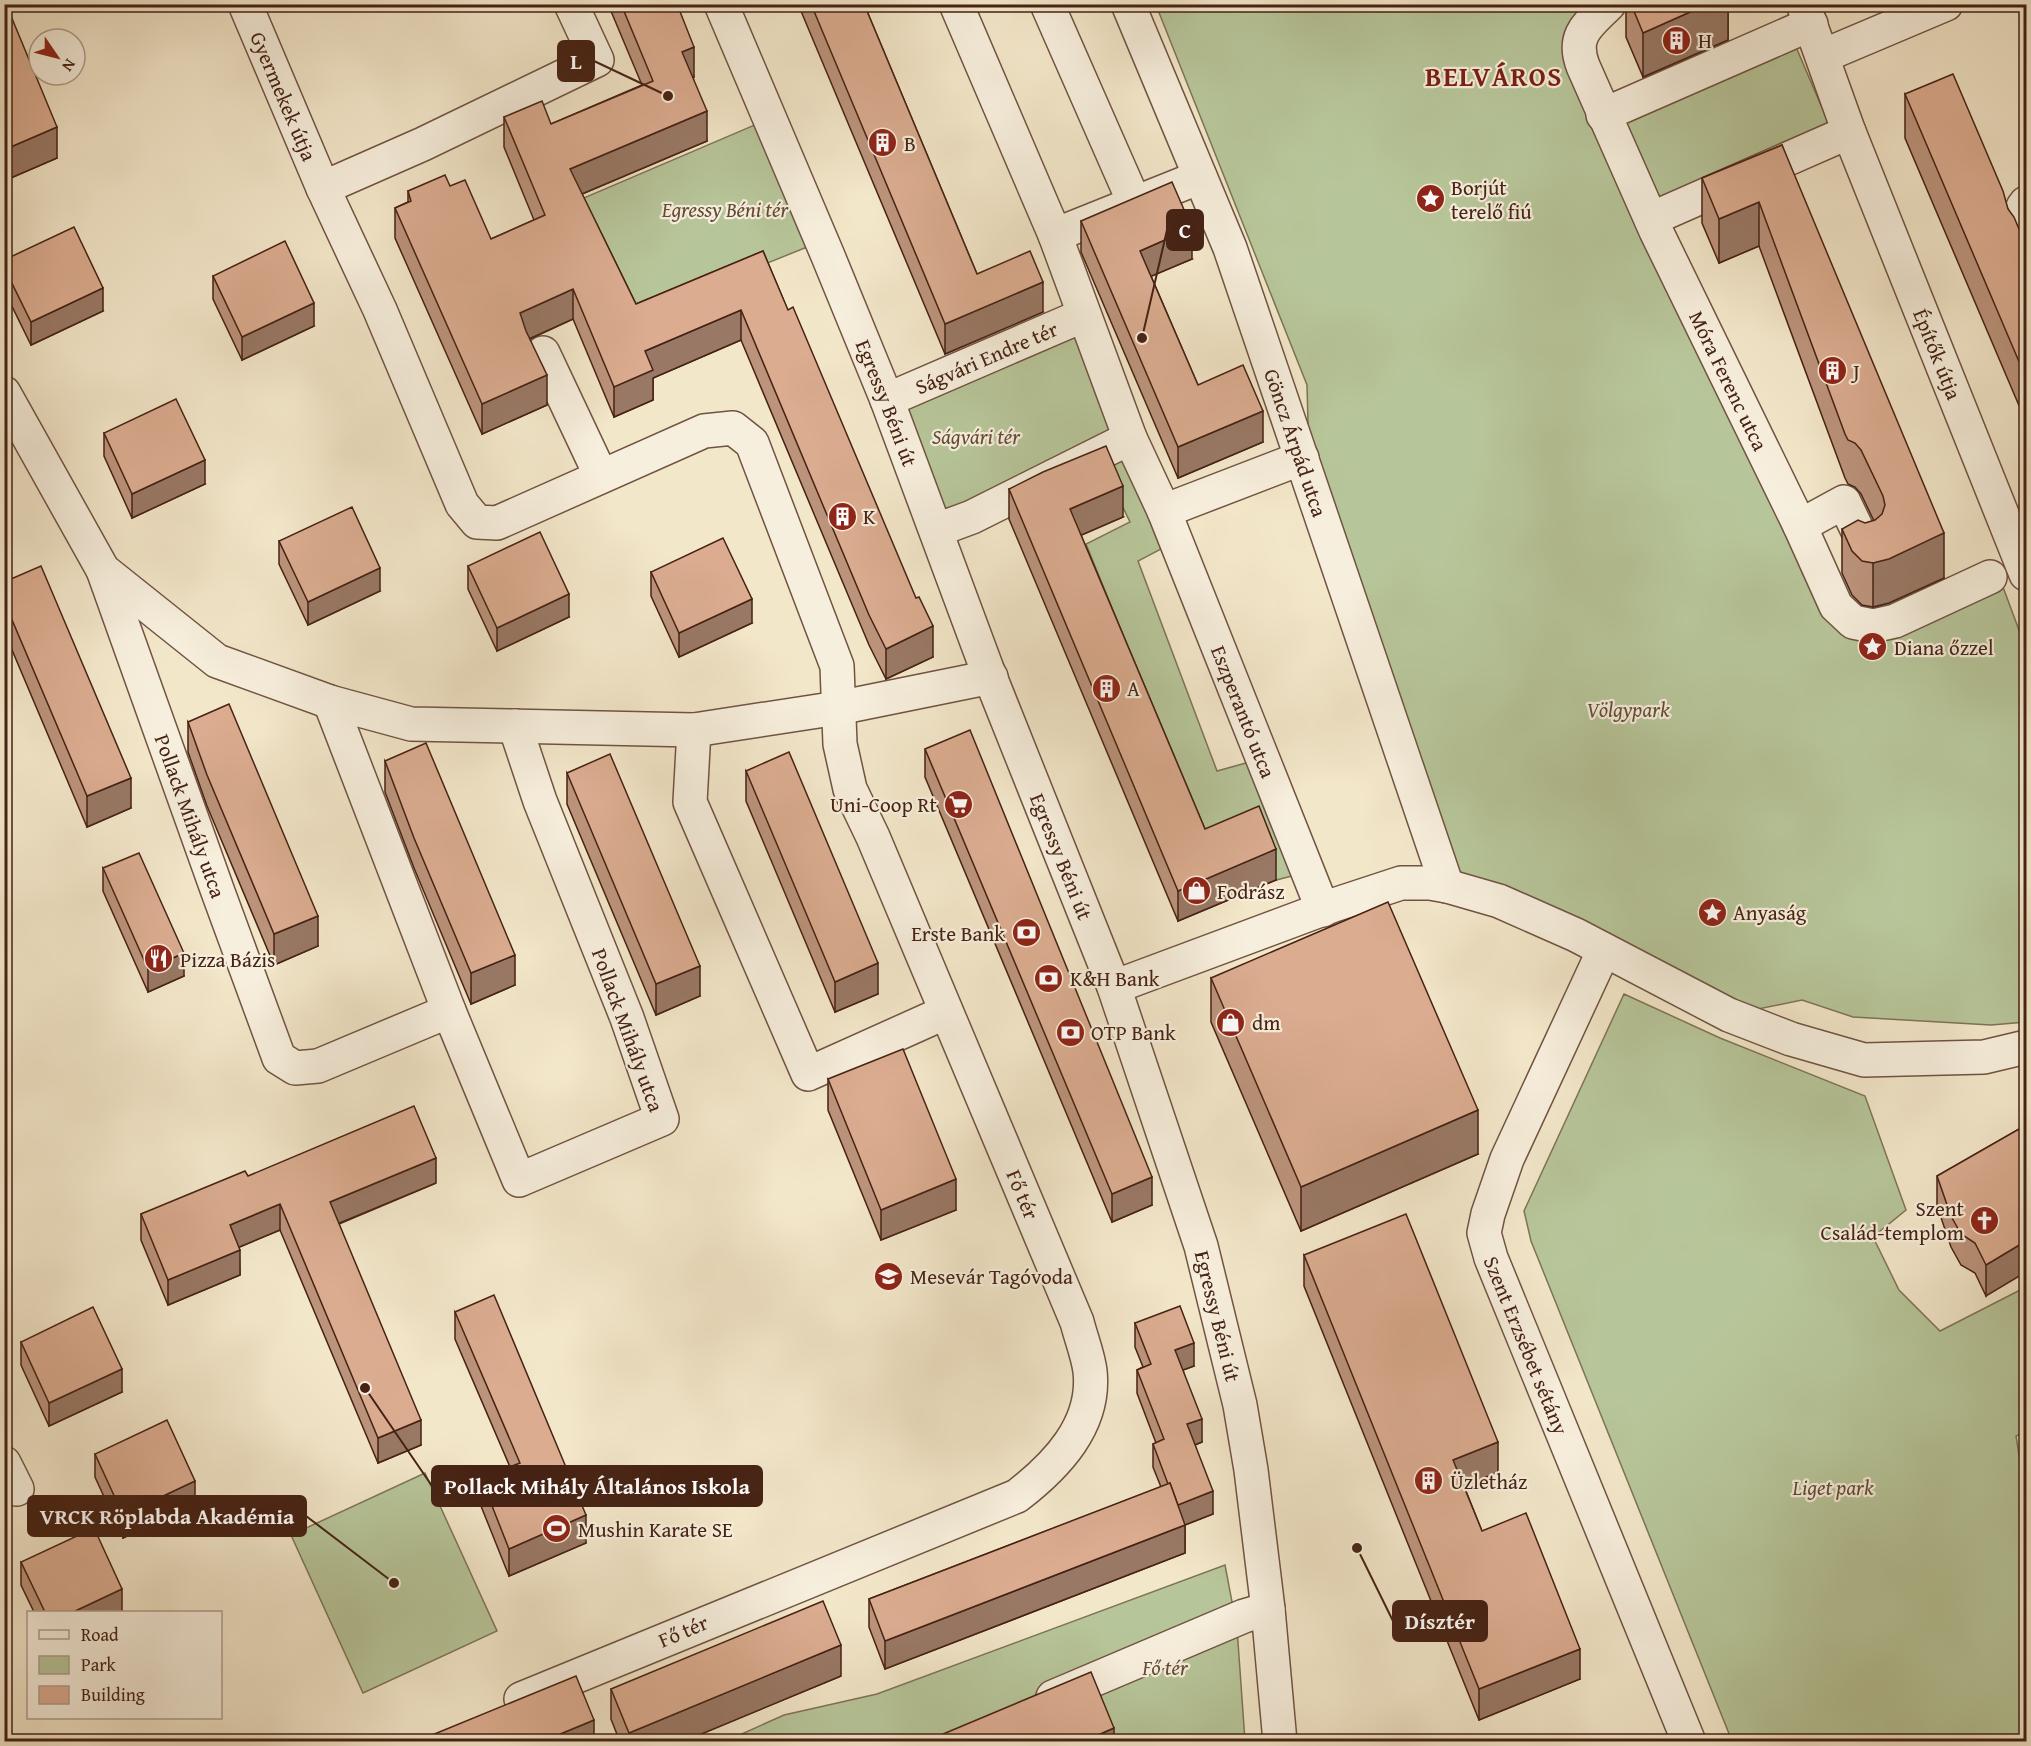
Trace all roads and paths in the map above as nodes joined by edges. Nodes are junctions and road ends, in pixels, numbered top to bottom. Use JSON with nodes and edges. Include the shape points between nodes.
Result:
{"nodes":[{"id":1,"x":245,"y":4,"type":"edge"},
{"id":2,"x":571,"y":4,"type":"edge"},
{"id":3,"x":722,"y":4,"type":"edge"},
{"id":4,"x":956,"y":4,"type":"edge"},
{"id":5,"x":1047,"y":4,"type":"edge"},
{"id":6,"x":1128,"y":4,"type":"edge"},
{"id":7,"x":1609,"y":4,"type":"edge"},
{"id":8,"x":1946,"y":4,"type":"edge"},
{"id":9,"x":1807,"y":14,"type":"edge"},
{"id":10,"x":1823,"y":56,"type":"junction"},
{"id":11,"x":1603,"y":115,"type":"junction"},
{"id":12,"x":1849,"y":132,"type":"junction"},
{"id":13,"x":1200,"y":177,"type":"junction"},
{"id":14,"x":323,"y":188,"type":"junction"},
{"id":15,"x":1134,"y":202,"type":"junction"},
{"id":16,"x":2026,"y":202,"type":"edge"},
{"id":17,"x":1651,"y":219,"type":"junction"},
{"id":18,"x":1055,"y":235,"type":"junction"},
{"id":19,"x":2026,"y":247,"type":"edge"},
{"id":20,"x":1084,"y":315,"type":"junction"},
{"id":21,"x":543,"y":353,"type":"dead end"},
{"id":22,"x":4,"y":393,"type":"edge"},
{"id":23,"x":887,"y":400,"type":"junction"},
{"id":24,"x":1130,"y":438,"type":"junction"},
{"id":25,"x":1302,"y":458,"type":"junction"},
{"id":26,"x":601,"y":476,"type":"junction"},
{"id":27,"x":1164,"y":511,"type":"junction"},
{"id":28,"x":1800,"y":526,"type":"junction"},
{"id":29,"x":937,"y":530,"type":"junction"},
{"id":30,"x":1866,"y":548,"type":"edge"},
{"id":31,"x":103,"y":570,"type":"junction"},
{"id":32,"x":2026,"y":574,"type":"edge"},
{"id":33,"x":1990,"y":577,"type":"dead end"},
{"id":34,"x":991,"y":677,"type":"junction"},
{"id":35,"x":330,"y":702,"type":"junction"},
{"id":36,"x":838,"y":708,"type":"junction"},
{"id":37,"x":515,"y":726,"type":"junction"},
{"id":38,"x":694,"y":730,"type":"junction"},
{"id":39,"x":1448,"y":886,"type":"junction"},
{"id":40,"x":1323,"y":910,"type":"junction"},
{"id":41,"x":1604,"y":950,"type":"junction"},
{"id":42,"x":1113,"y":987,"type":"junction"},
{"id":43,"x":449,"y":1011,"type":"junction"},
{"id":44,"x":946,"y":1012,"type":"junction"},
{"id":45,"x":2026,"y":1047,"type":"edge"},
{"id":46,"x":1268,"y":1609,"type":"junction"},
{"id":47,"x":1025,"y":1709,"type":"edge"},
{"id":48,"x":490,"y":1712,"type":"edge"},
{"id":49,"x":1280,"y":1742,"type":"edge"},
{"id":50,"x":1689,"y":1742,"type":"edge"}],
"edges":[{"from":1,"to":14,"type":"street","name":"Gyermekek útja"},
{"from":2,"to":14,"type":"street","via":[[597,60]]},
{"from":3,"to":23,"type":"street","name":"Egressy Béni út"},
{"from":4,"to":18,"type":"street","name":"Ságvári Endre tér"},
{"from":5,"to":15,"type":"street"},
{"from":6,"to":13,"type":"street","name":"Göncz Árpád utca"},
{"from":7,"to":11,"type":"street","name":"Móra Ferenc utca","via":[[1591,20],[1580,38],[1578,54]]},
{"from":8,"to":10,"type":"street"},
{"from":9,"to":10,"type":"street","name":"Építők útja"},
{"from":9,"to":11,"type":"street","name":"Építők útja"},
{"from":10,"to":12,"type":"street","name":"Építők útja"},
{"from":11,"to":17,"type":"street","name":"Móra Ferenc utca"},
{"from":12,"to":17,"type":"street"},
{"from":12,"to":32,"type":"street","name":"Építők útja"},
{"from":13,"to":15,"type":"street"},
{"from":13,"to":25,"type":"street","name":"Göncz Árpád utca","via":[[1230,248]]},
{"from":14,"to":26,"type":"street","via":[[380,310],[462,504],[477,522],[497,523]]},
{"from":15,"to":18,"type":"street"},
{"from":16,"to":19,"type":"street","via":[[2020,216]]},
{"from":17,"to":28,"type":"street","name":"Móra Ferenc utca"},
{"from":18,"to":20,"type":"street","name":"Ságvári Endre tér"},
{"from":20,"to":23,"type":"street","name":"Ságvári Endre tér"},
{"from":20,"to":24,"type":"street","name":"Ságvári Endre tér"},
{"from":21,"to":26,"type":"street"},
{"from":22,"to":31,"type":"street","name":"Pollack Mihály utca"},
{"from":23,"to":29,"type":"street","name":"Egressy Béni út"},
{"from":24,"to":27,"type":"street","name":"Ságvári Endre tér"},
{"from":24,"to":29,"type":"street","via":[[972,517]]},
{"from":25,"to":27,"type":"street"},
{"from":25,"to":39,"type":"street","name":"Göncz Árpád utca"},
{"from":26,"to":36,"type":"street","via":[[704,431],[733,428],[752,443],[837,666]]},
{"from":27,"to":40,"type":"street","name":"Eszperantó utca"},
{"from":28,"to":30,"type":"street","via":[[1844,502]]},
{"from":28,"to":33,"type":"street","name":"Móra Ferenc utca","via":[[1836,606],[1853,622],[1873,626],[1895,621]]},
{"from":29,"to":34,"type":"street","name":"Egressy Béni út"},
{"from":31,"to":35,"type":"street","name":"Pollack Mihály utca","via":[[217,661]]},
{"from":31,"to":43,"type":"street","name":"Pollack Mihály utca","via":[[279,1058],[295,1068],[318,1066]]},
{"from":34,"to":36,"type":"street","name":"Pollack Mihály utca"},
{"from":34,"to":42,"type":"street","name":"Egressy Béni út"},
{"from":35,"to":37,"type":"street","name":"Pollack Mihály utca","via":[[411,724]]},
{"from":35,"to":43,"type":"street","name":"Pollack Mihály utca"},
{"from":36,"to":38,"type":"street","name":"Pollack Mihály utca"},
{"from":36,"to":44,"type":"street","via":[[840,744],[850,789]]},
{"from":37,"to":38,"type":"street","name":"Pollack Mihály utca"},
{"from":37,"to":43,"type":"street","name":"Pollack Mihály utca","via":[[662,1119],[519,1180]]},
{"from":38,"to":44,"type":"street","via":[[690,802],[808,1074]]},
{"from":39,"to":40,"type":"street","via":[[1401,883]]},
{"from":39,"to":41,"type":"street","via":[[1499,901]]},
{"from":40,"to":42,"type":"street"},
{"from":41,"to":45,"type":"street","via":[[1729,1015],[1791,1039],[1863,1060],[1984,1057]]},
{"from":41,"to":50,"type":"street","name":"Szent Erzsébet sétány","via":[[1507,1159],[1484,1233]]},
{"from":42,"to":46,"type":"street","name":"Egressy Béni út","via":[[1201,1246],[1218,1309],[1251,1470]]},
{"from":44,"to":48,"type":"street","name":"Fő tér","via":[[1077,1322],[1090,1373],[1090,1398],[1070,1444],[1041,1478],[1017,1496]]},
{"from":46,"to":47,"type":"street"},
{"from":46,"to":49,"type":"street","name":"Egressy Béni út"}]}
